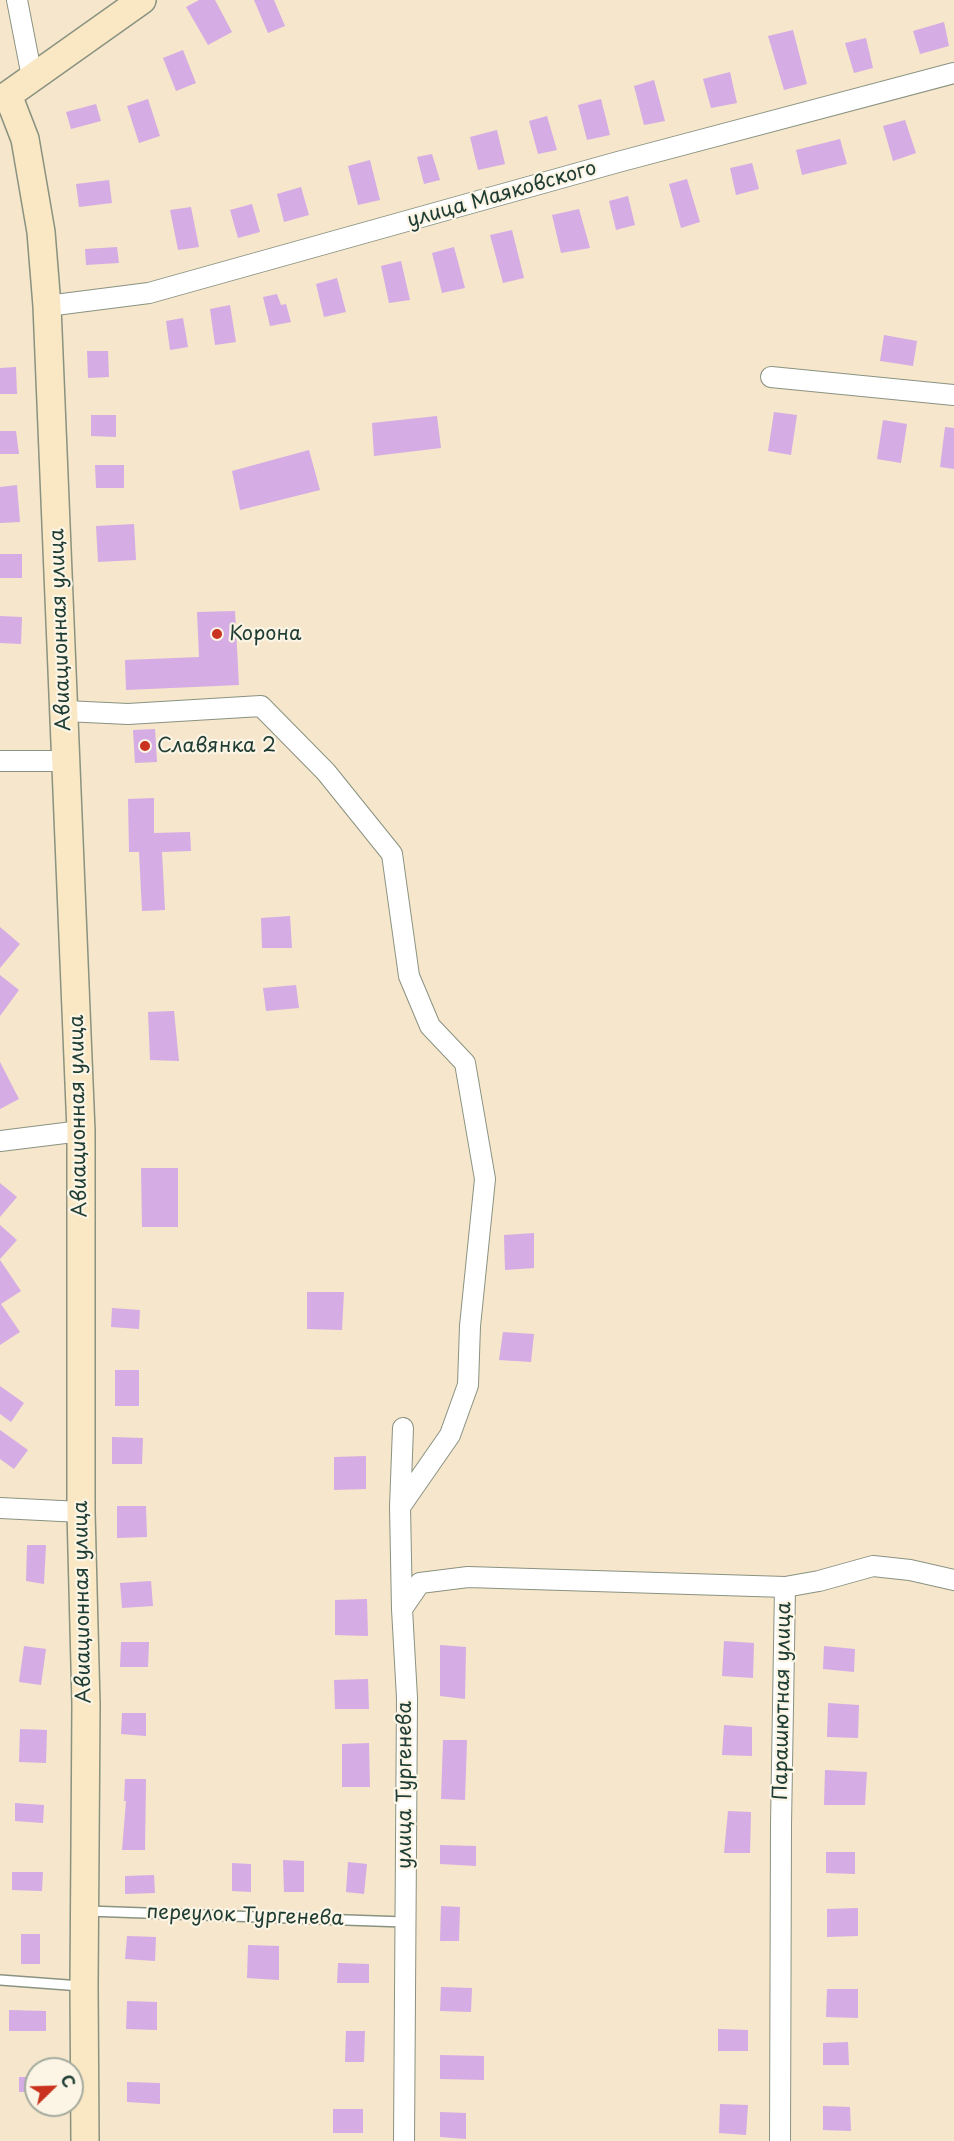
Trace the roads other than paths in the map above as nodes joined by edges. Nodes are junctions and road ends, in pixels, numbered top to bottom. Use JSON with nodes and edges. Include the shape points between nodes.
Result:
{"nodes":[{"id":1,"x":17,"y":0,"type":"edge"},
{"id":2,"x":142,"y":0,"type":"edge"},
{"id":3,"x":954,"y":73,"type":"edge"},
{"id":4,"x":32,"y":78,"type":"junction"},
{"id":5,"x":4,"y":97,"type":"edge"},
{"id":6,"x":47,"y":306,"type":"junction"},
{"id":7,"x":771,"y":377,"type":"dead end"},
{"id":8,"x":954,"y":395,"type":"edge"},
{"id":9,"x":65,"y":711,"type":"junction"},
{"id":10,"x":0,"y":761,"type":"edge"},
{"id":11,"x":66,"y":761,"type":"junction"},
{"id":12,"x":81,"y":1131,"type":"junction"},
{"id":13,"x":0,"y":1141,"type":"edge"},
{"id":14,"x":403,"y":1428,"type":"dead end"},
{"id":15,"x":400,"y":1507,"type":"junction"},
{"id":16,"x":0,"y":1508,"type":"edge"},
{"id":17,"x":81,"y":1512,"type":"junction"},
{"id":18,"x":954,"y":1580,"type":"edge"},
{"id":19,"x":785,"y":1587,"type":"junction"},
{"id":20,"x":402,"y":1609,"type":"junction"},
{"id":21,"x":85,"y":1911,"type":"junction"},
{"id":22,"x":404,"y":1922,"type":"junction"},
{"id":23,"x":0,"y":1980,"type":"edge"},
{"id":24,"x":84,"y":1986,"type":"junction"},
{"id":25,"x":86,"y":2141,"type":"edge"},
{"id":26,"x":404,"y":2141,"type":"edge"},
{"id":27,"x":780,"y":2141,"type":"edge"}],
"edges":[{"from":1,"to":4,"type":"street"},
{"from":2,"to":4,"type":"main road"},
{"from":3,"to":6,"type":"street","name":"улица Маяковского","via":[[148,293]]},
{"from":4,"to":5,"type":"main road"},
{"from":5,"to":6,"type":"main road","name":"Авиационная улица","via":[[25,139],[41,232]]},
{"from":6,"to":9,"type":"main road","name":"Авиационная улица"},
{"from":7,"to":8,"type":"street"},
{"from":9,"to":11,"type":"main road","name":"Авиационная улица"},
{"from":9,"to":15,"type":"street","via":[[128,714],[261,706],[326,772],[392,854],[409,976],[430,1026],[465,1063],[484,1179],[468,1386],[450,1435]]},
{"from":10,"to":11,"type":"street"},
{"from":11,"to":12,"type":"main road","name":"Авиационная улица"},
{"from":12,"to":13,"type":"street"},
{"from":12,"to":17,"type":"main road","name":"Авиационная улица"},
{"from":14,"to":15,"type":"street","name":"улица Тургенева"},
{"from":15,"to":20,"type":"street","name":"улица Тургенева"},
{"from":16,"to":17,"type":"street"},
{"from":17,"to":21,"type":"main road","name":"Авиационная улица","via":[[86,1704]]},
{"from":18,"to":19,"type":"street","via":[[873,1566]]},
{"from":19,"to":20,"type":"street","name":"Парашютная улица","via":[[468,1577],[420,1583]]},
{"from":19,"to":27,"type":"street","name":"Парашютная улица"},
{"from":20,"to":22,"type":"street","name":"улица Тургенева","via":[[406,1698]]},
{"from":21,"to":22,"type":"lane","name":"переулок Тургенева"},
{"from":21,"to":24,"type":"main road","name":"Авиационная улица"},
{"from":22,"to":26,"type":"street","name":"улица Тургенева"},
{"from":23,"to":24,"type":"lane"},
{"from":24,"to":25,"type":"main road","name":"Авиационная улица"}]}
